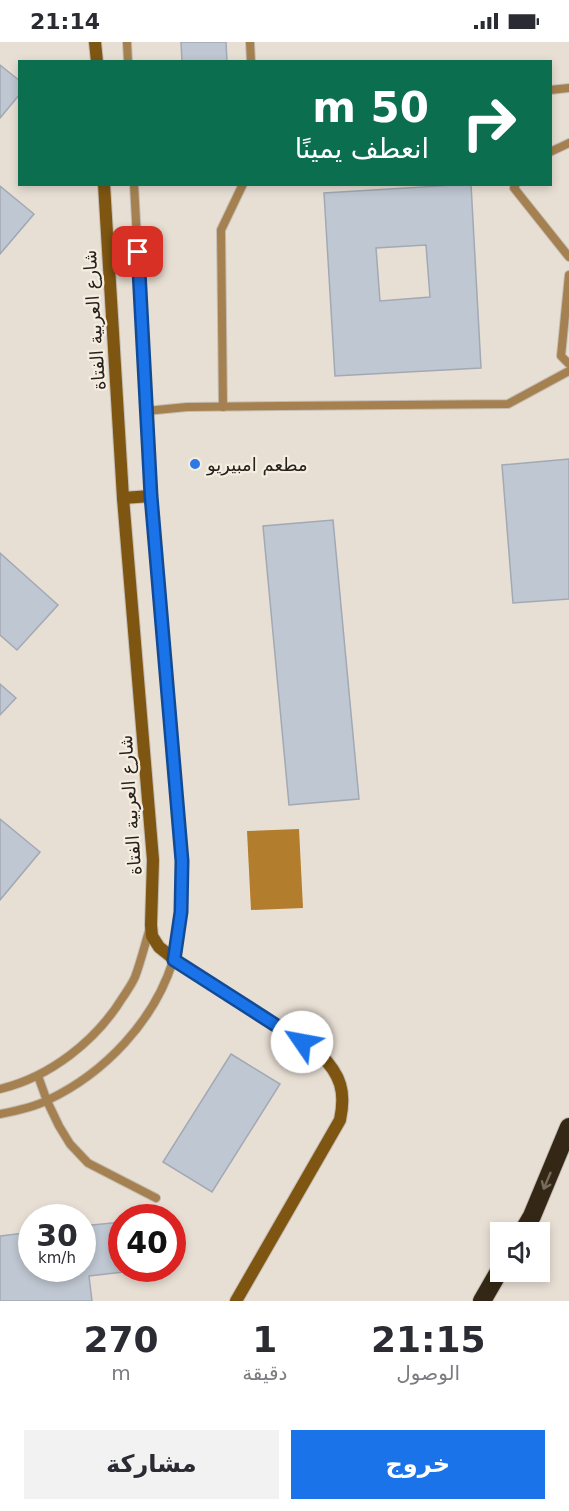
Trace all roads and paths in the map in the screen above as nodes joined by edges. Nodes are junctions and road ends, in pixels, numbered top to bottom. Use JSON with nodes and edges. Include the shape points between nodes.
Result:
{"nodes":[{"id":1,"x":96,"y":42,"type":"edge"},
{"id":2,"x":127,"y":42,"type":"edge"},
{"id":3,"x":250,"y":42,"type":"edge"},
{"id":4,"x":97,"y":60,"type":"edge"},
{"id":5,"x":128,"y":60,"type":"edge"},
{"id":6,"x":251,"y":60,"type":"edge"},
{"id":7,"x":569,"y":88,"type":"edge"},
{"id":8,"x":552,"y":90,"type":"edge"},
{"id":9,"x":569,"y":143,"type":"edge"},
{"id":10,"x":552,"y":151,"type":"edge"},
{"id":11,"x":104,"y":186,"type":"edge"},
{"id":12,"x":134,"y":186,"type":"edge"},
{"id":13,"x":242,"y":186,"type":"edge"},
{"id":14,"x":515,"y":186,"type":"edge"},
{"id":15,"x":569,"y":258,"type":"edge"},
{"id":16,"x":569,"y":275,"type":"edge"},
{"id":17,"x":569,"y":364,"type":"edge"},
{"id":18,"x":569,"y":371,"type":"edge"},
{"id":19,"x":223,"y":407,"type":"junction"},
{"id":20,"x":146,"y":411,"type":"junction"},
{"id":21,"x":151,"y":496,"type":"junction"},
{"id":22,"x":123,"y":498,"type":"junction"},
{"id":23,"x":151,"y":925,"type":"junction"},
{"id":24,"x":174,"y":960,"type":"junction"},
{"id":25,"x":38,"y":1076,"type":"junction"},
{"id":26,"x":0,"y":1089,"type":"edge"},
{"id":27,"x":47,"y":1101,"type":"junction"},
{"id":28,"x":0,"y":1114,"type":"edge"},
{"id":29,"x":569,"y":1127,"type":"edge"},
{"id":30,"x":156,"y":1198,"type":"dead end"},
{"id":31,"x":528,"y":1222,"type":"edge"},
{"id":32,"x":493,"y":1282,"type":"edge"},
{"id":33,"x":236,"y":1301,"type":"edge"},
{"id":34,"x":482,"y":1301,"type":"edge"}],
"edges":[{"from":1,"to":4,"type":"street"},
{"from":2,"to":5,"type":"lane"},
{"from":3,"to":6,"type":"lane"},
{"from":7,"to":8,"type":"lane"},
{"from":9,"to":10,"type":"lane"},
{"from":11,"to":22,"type":"street","name":"شارع العربية الفتاة"},
{"from":12,"to":20,"type":"lane"},
{"from":13,"to":19,"type":"lane","via":[[221,230]]},
{"from":14,"to":15,"type":"lane"},
{"from":16,"to":17,"type":"lane","via":[[561,356]]},
{"from":18,"to":19,"type":"lane","via":[[508,404]]},
{"from":19,"to":20,"type":"lane"},
{"from":20,"to":21,"type":"lane"},
{"from":21,"to":22,"type":"street"},
{"from":21,"to":24,"type":"lane","via":[[182,861],[181,912]]},
{"from":22,"to":23,"type":"street","name":"شارع العربية الفتاة","via":[[153,860]]},
{"from":23,"to":24,"type":"street","name":"شارع العربية الفتاة","via":[[159,947]]},
{"from":23,"to":25,"type":"lane","via":[[135,979],[118,1006],[67,1058]]},
{"from":24,"to":27,"type":"lane","via":[[159,996],[128,1039],[81,1082]]},
{"from":24,"to":33,"type":"street","name":"شارع العربية الفتاة","via":[[320,1054],[331,1064],[343,1091],[340,1120]]},
{"from":25,"to":26,"type":"lane"},
{"from":25,"to":27,"type":"lane"},
{"from":27,"to":28,"type":"lane"},
{"from":27,"to":30,"type":"lane","via":[[70,1144],[88,1163]]},
{"from":29,"to":31,"type":"highway","one_way":true},
{"from":32,"to":34,"type":"highway"}]}
